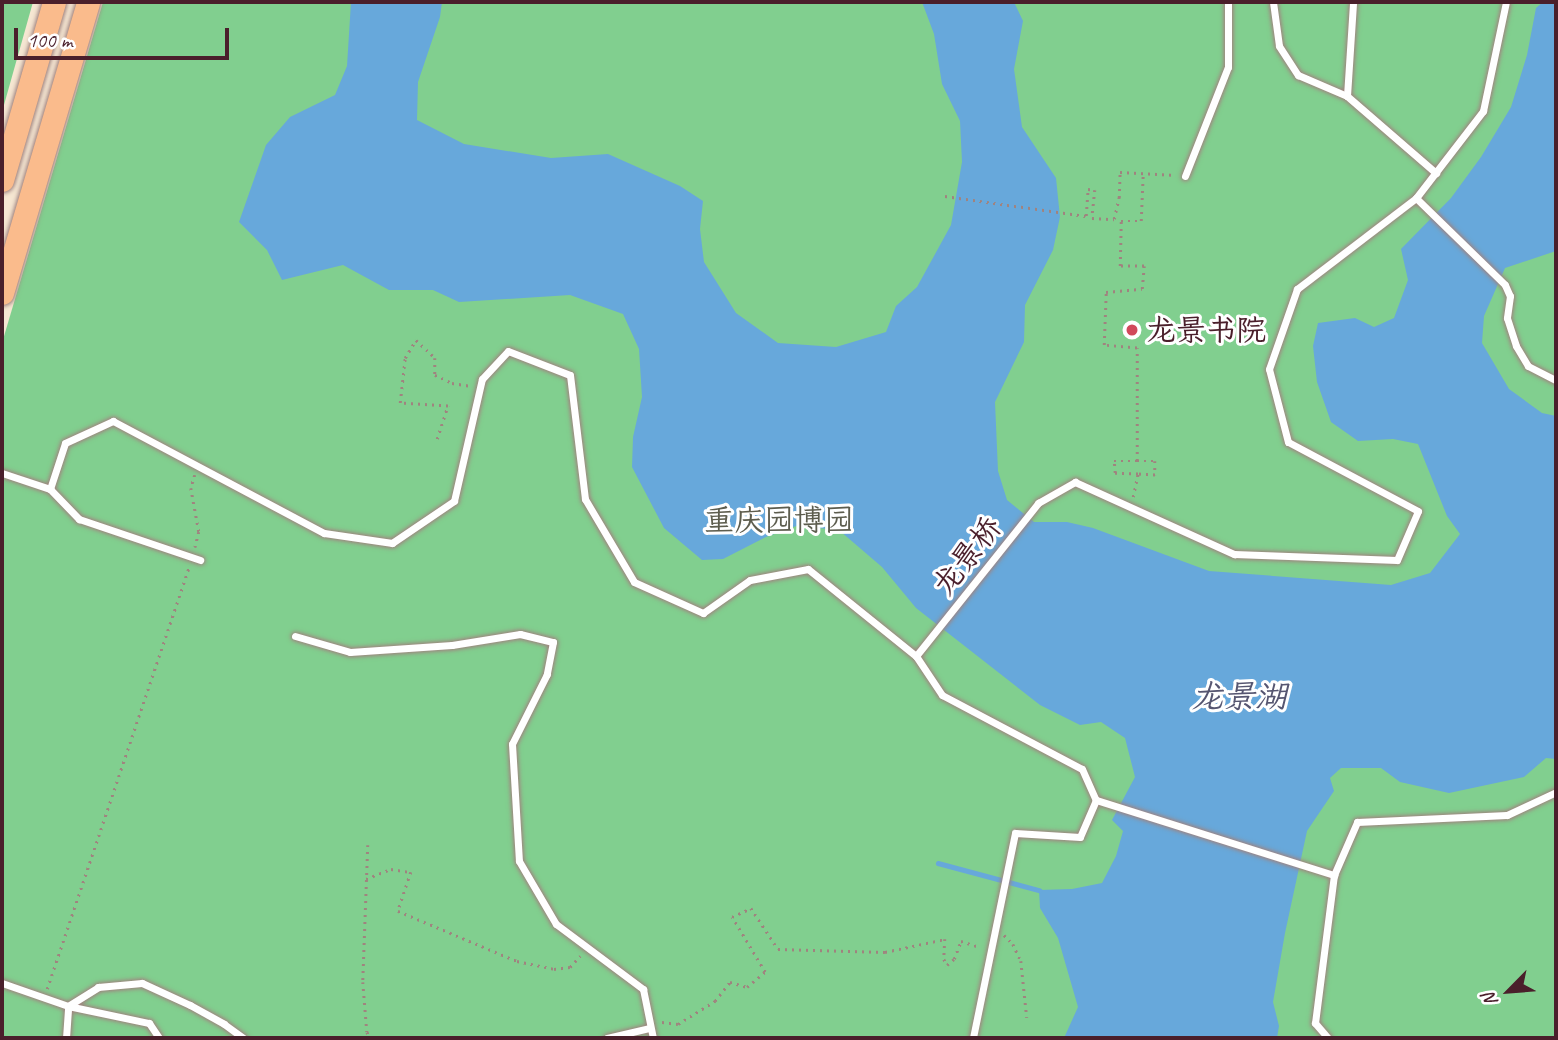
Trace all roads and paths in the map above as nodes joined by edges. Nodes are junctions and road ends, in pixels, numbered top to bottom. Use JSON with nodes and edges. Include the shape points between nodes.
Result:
{"nodes":[{"id":1,"x":54,"y":2,"type":"edge"},
{"id":2,"x":88,"y":2,"type":"edge"},
{"id":3,"x":1228,"y":2,"type":"edge"},
{"id":4,"x":1273,"y":2,"type":"edge"},
{"id":5,"x":1353,"y":2,"type":"edge"},
{"id":6,"x":1506,"y":2,"type":"edge"},
{"id":7,"x":1347,"y":96,"type":"junction"},
{"id":8,"x":1436,"y":173,"type":"junction"},
{"id":9,"x":1143,"y":174,"type":"junction"},
{"id":10,"x":1185,"y":176,"type":"joint"},
{"id":11,"x":2,"y":180,"type":"edge"},
{"id":12,"x":945,"y":196,"type":"dead end"},
{"id":13,"x":1416,"y":198,"type":"junction"},
{"id":14,"x":2,"y":293,"type":"edge"},
{"id":15,"x":1556,"y":380,"type":"edge"},
{"id":16,"x":480,"y":388,"type":"junction"},
{"id":17,"x":438,"y":439,"type":"dead end"},
{"id":18,"x":1136,"y":461,"type":"junction"},
{"id":19,"x":198,"y":466,"type":"junction"},
{"id":20,"x":2,"y":473,"type":"edge"},
{"id":21,"x":1138,"y":474,"type":"junction"},
{"id":22,"x":50,"y":489,"type":"junction"},
{"id":23,"x":1130,"y":507,"type":"junction"},
{"id":24,"x":196,"y":559,"type":"junction"},
{"id":25,"x":295,"y":636,"type":"dead end"},
{"id":26,"x":916,"y":656,"type":"junction"},
{"id":27,"x":1556,"y":792,"type":"edge"},
{"id":28,"x":1096,"y":800,"type":"junction"},
{"id":29,"x":368,"y":845,"type":"dead end"},
{"id":30,"x":1334,"y":875,"type":"junction"},
{"id":31,"x":366,"y":879,"type":"junction"},
{"id":32,"x":996,"y":928,"type":"junction"},
{"id":33,"x":587,"y":948,"type":"junction"},
{"id":34,"x":992,"y":950,"type":"junction"},
{"id":35,"x":2,"y":983,"type":"edge"},
{"id":36,"x":44,"y":998,"type":"junction"},
{"id":37,"x":68,"y":1006,"type":"junction"},
{"id":38,"x":1027,"y":1018,"type":"dead end"},
{"id":39,"x":649,"y":1025,"type":"junction"},
{"id":40,"x":66,"y":1038,"type":"edge"},
{"id":41,"x":159,"y":1038,"type":"edge"},
{"id":42,"x":243,"y":1038,"type":"edge"},
{"id":43,"x":371,"y":1038,"type":"edge"},
{"id":44,"x":607,"y":1038,"type":"edge"},
{"id":45,"x":653,"y":1038,"type":"edge"},
{"id":46,"x":974,"y":1038,"type":"edge"},
{"id":47,"x":1328,"y":1038,"type":"edge"}],
"edges":[{"from":1,"to":11,"type":"highway"},
{"from":2,"to":14,"type":"highway"},
{"from":3,"to":10,"type":"lane","via":[[1228,67]]},
{"from":4,"to":7,"type":"lane","via":[[1279,46],[1298,75]]},
{"from":5,"to":7,"type":"lane"},
{"from":6,"to":8,"type":"lane","via":[[1483,111]]},
{"from":7,"to":8,"type":"lane"},
{"from":8,"to":13,"type":"lane"},
{"from":9,"to":10,"type":"path"},
{"from":9,"to":12,"type":"path","via":[[1120,172],[1114,219],[1092,218],[1094,190],[1088,190],[1086,216]]},
{"from":9,"to":18,"type":"path","via":[[1141,221],[1121,221],[1120,266],[1144,266],[1142,289],[1106,292],[1104,345],[1137,348]]},
{"from":13,"to":15,"type":"lane","via":[[1505,285],[1510,296],[1507,318],[1516,346],[1528,366]]},
{"from":13,"to":23,"type":"lane","via":[[1297,289],[1269,369],[1288,442],[1418,511],[1397,560],[1234,554]]},
{"from":16,"to":17,"type":"path","via":[[435,375],[435,358],[416,340],[405,358],[400,402],[448,406]]},
{"from":16,"to":19,"type":"lane","via":[[454,501],[392,543],[324,533]]},
{"from":16,"to":26,"type":"lane","via":[[482,379],[508,351],[570,375],[585,499],[634,582],[703,613],[750,580],[808,569]]},
{"from":18,"to":21,"type":"path","via":[[1155,461],[1155,475]]},
{"from":18,"to":21,"type":"path","via":[[1114,461],[1115,473]]},
{"from":19,"to":22,"type":"lane","via":[[113,421],[65,443]]},
{"from":19,"to":24,"type":"path","via":[[191,488],[199,532]]},
{"from":20,"to":22,"type":"lane"},
{"from":21,"to":23,"type":"path"},
{"from":22,"to":24,"type":"lane","via":[[79,519]]},
{"from":23,"to":26,"type":"lane","name":"龙景桥","via":[[1075,482],[1038,503]]},
{"from":24,"to":36,"type":"path"},
{"from":25,"to":33,"type":"lane","via":[[350,652],[452,645],[520,634],[553,642],[547,674],[512,744],[519,861],[556,924]]},
{"from":26,"to":28,"type":"lane","via":[[942,695],[1082,769]]},
{"from":27,"to":30,"type":"lane","via":[[1507,815],[1357,822]]},
{"from":28,"to":30,"type":"lane"},
{"from":28,"to":32,"type":"lane","via":[[1080,837],[1015,833]]},
{"from":29,"to":31,"type":"path"},
{"from":30,"to":47,"type":"lane","via":[[1315,1023]]},
{"from":31,"to":33,"type":"path","via":[[391,869],[411,872],[398,911],[516,961],[554,969],[570,967]]},
{"from":31,"to":43,"type":"path","via":[[363,982]]},
{"from":32,"to":34,"type":"lane"},
{"from":32,"to":38,"type":"path","via":[[1013,944],[1021,961]]},
{"from":33,"to":39,"type":"lane","via":[[643,989]]},
{"from":34,"to":39,"type":"path","via":[[961,941],[947,965],[946,939],[885,952],[778,948],[751,908],[732,918],[765,972],[747,987],[730,982],[715,1001],[678,1024]]},
{"from":34,"to":46,"type":"lane"},
{"from":35,"to":36,"type":"lane"},
{"from":36,"to":37,"type":"lane"},
{"from":37,"to":40,"type":"lane"},
{"from":37,"to":41,"type":"lane","via":[[149,1023]]},
{"from":37,"to":42,"type":"lane","via":[[98,987],[142,983]]},
{"from":39,"to":44,"type":"lane"},
{"from":39,"to":45,"type":"lane"}]}
